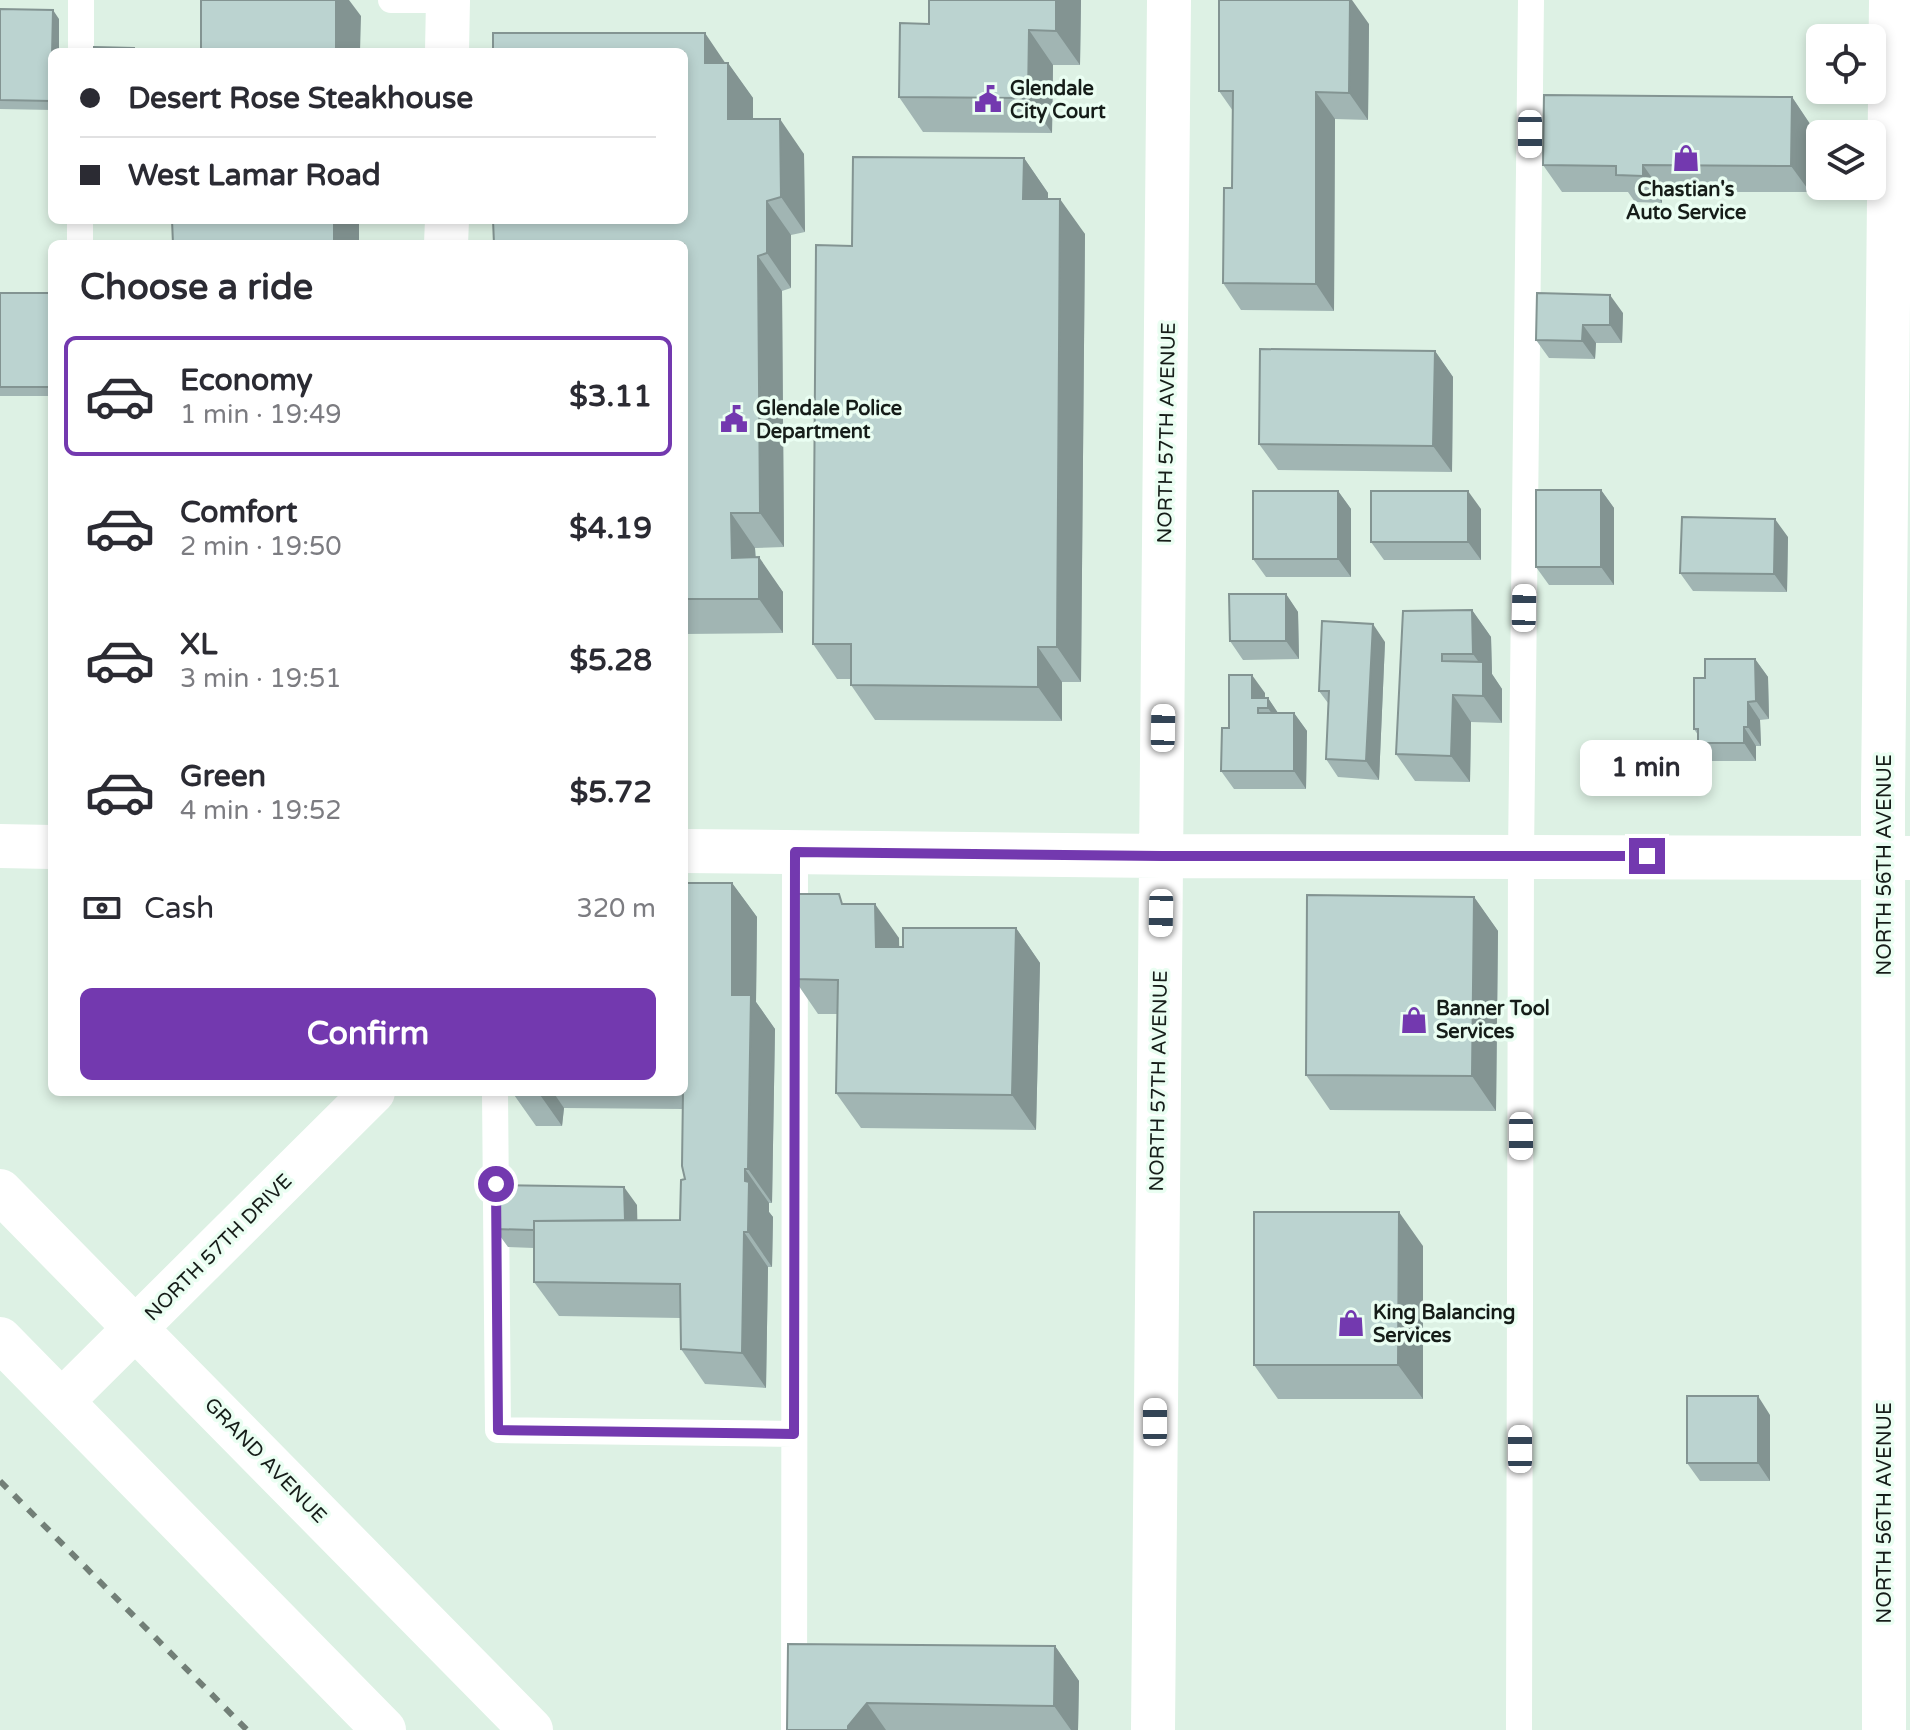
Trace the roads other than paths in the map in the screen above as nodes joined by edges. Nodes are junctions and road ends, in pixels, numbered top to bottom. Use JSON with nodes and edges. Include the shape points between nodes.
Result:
{"nodes":[{"id":1,"x":81,"y":0,"type":"edge"},
{"id":2,"x":391,"y":0,"type":"edge"},
{"id":3,"x":448,"y":0,"type":"edge"},
{"id":4,"x":1169,"y":0,"type":"edge"},
{"id":5,"x":1531,"y":0,"type":"edge"},
{"id":6,"x":1891,"y":0,"type":"edge"},
{"id":7,"x":81,"y":48,"type":"edge"},
{"id":8,"x":447,"y":48,"type":"edge"},
{"id":9,"x":1899,"y":219,"type":"edge"},
{"id":10,"x":0,"y":846,"type":"edge"},
{"id":11,"x":48,"y":847,"type":"edge"},
{"id":12,"x":688,"y":851,"type":"edge"},
{"id":13,"x":795,"y":852,"type":"junction"},
{"id":14,"x":1521,"y":855,"type":"junction"},
{"id":15,"x":1162,"y":856,"type":"junction"},
{"id":16,"x":1896,"y":857,"type":"edge"},
{"id":17,"x":369,"y":1096,"type":"edge"},
{"id":18,"x":495,"y":1096,"type":"edge"},
{"id":19,"x":0,"y":1191,"type":"edge"},
{"id":20,"x":137,"y":1329,"type":"junction"},
{"id":21,"x":0,"y":1339,"type":"edge"},
{"id":22,"x":62,"y":1401,"type":"junction"},
{"id":23,"x":794,"y":1434,"type":"junction"},
{"id":24,"x":384,"y":1730,"type":"edge"},
{"id":25,"x":531,"y":1730,"type":"edge"},
{"id":26,"x":794,"y":1730,"type":"edge"},
{"id":27,"x":1153,"y":1730,"type":"edge"},
{"id":28,"x":1519,"y":1730,"type":"edge"},
{"id":29,"x":1884,"y":1730,"type":"edge"}],
"edges":[{"from":1,"to":7,"type":"lane"},
{"from":2,"to":3,"type":"lane"},
{"from":3,"to":8,"type":"main road"},
{"from":4,"to":15,"type":"main road","name":"NORTH 57TH AVENUE"},
{"from":5,"to":14,"type":"lane"},
{"from":6,"to":9,"type":"main road","name":"NORTH 56TH AVENUE"},
{"from":9,"to":16,"type":"main road","name":"NORTH 56TH AVENUE"},
{"from":10,"to":11,"type":"main road"},
{"from":12,"to":13,"type":"main road"},
{"from":13,"to":15,"type":"main road"},
{"from":13,"to":23,"type":"lane"},
{"from":14,"to":15,"type":"main road"},
{"from":14,"to":16,"type":"main road"},
{"from":14,"to":28,"type":"lane"},
{"from":15,"to":27,"type":"main road","name":"NORTH 57TH AVENUE"},
{"from":16,"to":29,"type":"main road","name":"NORTH 56TH AVENUE"},
{"from":17,"to":20,"type":"main road","name":"NORTH 57TH DRIVE"},
{"from":18,"to":23,"type":"lane","via":[[498,1430]]},
{"from":19,"to":20,"type":"main road","name":"GRAND AVENUE"},
{"from":20,"to":22,"type":"main road","name":"NORTH 57TH DRIVE"},
{"from":20,"to":25,"type":"main road","name":"GRAND AVENUE"},
{"from":21,"to":22,"type":"main road"},
{"from":22,"to":24,"type":"main road"},
{"from":23,"to":26,"type":"lane"}]}
